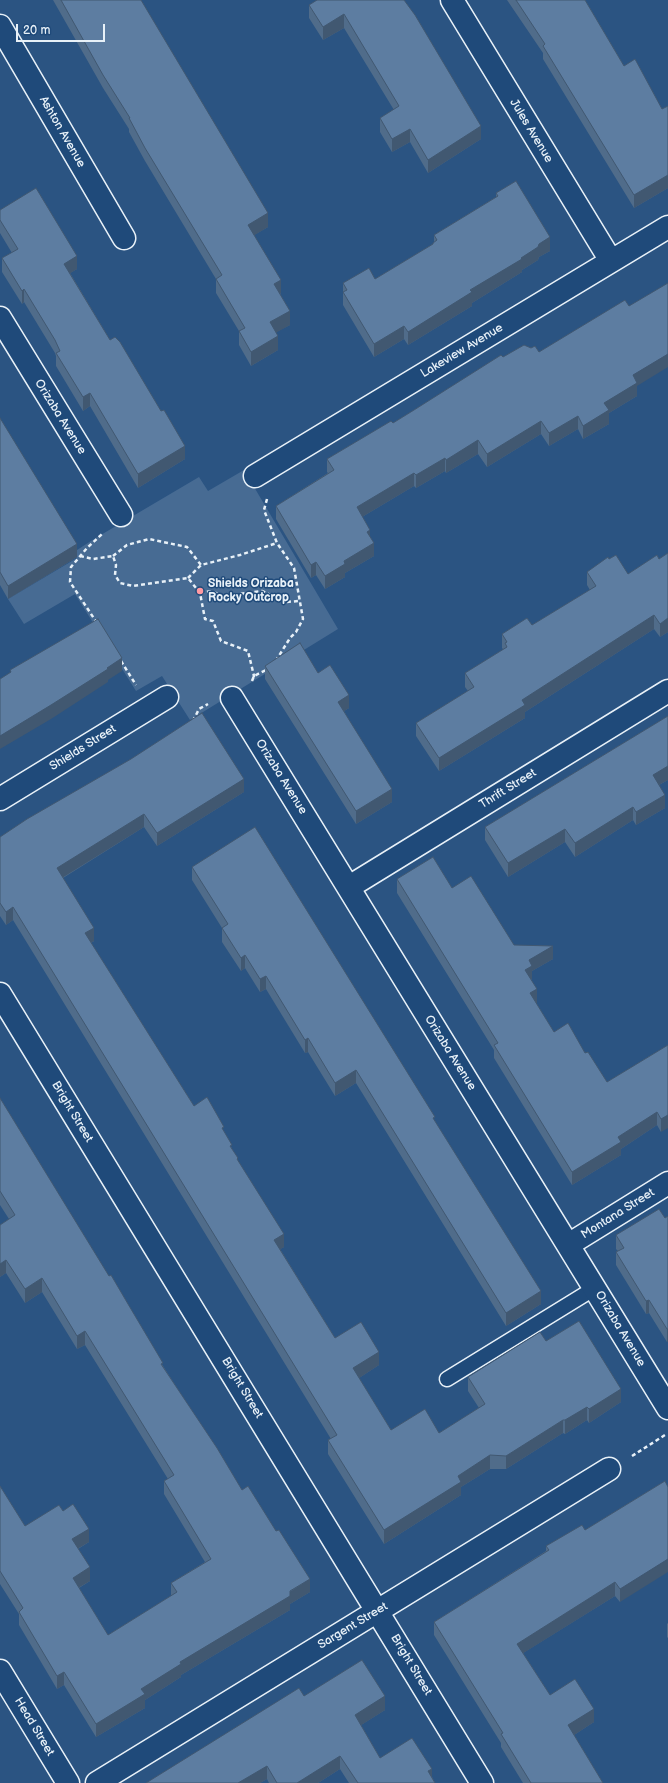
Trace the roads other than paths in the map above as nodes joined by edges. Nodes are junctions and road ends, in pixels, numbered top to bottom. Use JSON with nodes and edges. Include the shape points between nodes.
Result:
{"nodes":[{"id":1,"x":452,"y":0,"type":"edge"},
{"id":2,"x":0,"y":26,"type":"edge"},
{"id":3,"x":668,"y":227,"type":"edge"},
{"id":4,"x":124,"y":238,"type":"dead end"},
{"id":5,"x":611,"y":261,"type":"junction"},
{"id":6,"x":0,"y":318,"type":"edge"},
{"id":7,"x":255,"y":476,"type":"road end"},
{"id":8,"x":121,"y":515,"type":"road end"},
{"id":9,"x":668,"y":692,"type":"edge"},
{"id":10,"x":232,"y":698,"type":"road end"},
{"id":11,"x":158,"y":702,"type":"road end"},
{"id":12,"x":0,"y":799,"type":"edge"},
{"id":13,"x":348,"y":887,"type":"junction"},
{"id":14,"x":0,"y":994,"type":"edge"},
{"id":15,"x":668,"y":1183,"type":"edge"},
{"id":16,"x":568,"y":1245,"type":"junction"},
{"id":17,"x":595,"y":1288,"type":"junction"},
{"id":18,"x":447,"y":1379,"type":"dead end"},
{"id":19,"x":668,"y":1408,"type":"edge"},
{"id":20,"x":609,"y":1470,"type":"road end"},
{"id":21,"x":378,"y":1611,"type":"junction"},
{"id":22,"x":0,"y":1671,"type":"edge"},
{"id":23,"x":68,"y":1783,"type":"edge"},
{"id":24,"x":97,"y":1783,"type":"edge"},
{"id":25,"x":482,"y":1783,"type":"edge"}],
"edges":[{"from":1,"to":5,"type":"street","name":"Jules Avenue"},
{"from":2,"to":4,"type":"street","name":"Ashton Avenue"},
{"from":3,"to":5,"type":"street","name":"Lakeview Avenue"},
{"from":5,"to":7,"type":"street","name":"Lakeview Avenue"},
{"from":6,"to":8,"type":"street","name":"Orizaba Avenue"},
{"from":9,"to":13,"type":"street","name":"Thrift Street"},
{"from":10,"to":13,"type":"street","name":"Orizaba Avenue"},
{"from":11,"to":12,"type":"street","name":"Shields Street"},
{"from":13,"to":16,"type":"street","name":"Orizaba Avenue"},
{"from":14,"to":21,"type":"street","name":"Bright Street"},
{"from":15,"to":16,"type":"street","name":"Montana Street"},
{"from":16,"to":17,"type":"street","name":"Orizaba Avenue"},
{"from":17,"to":18,"type":"lane"},
{"from":17,"to":19,"type":"street","name":"Orizaba Avenue"},
{"from":20,"to":21,"type":"street","name":"Sargent Street"},
{"from":21,"to":24,"type":"street","name":"Sargent Street"},
{"from":21,"to":25,"type":"street","name":"Bright Street"},
{"from":22,"to":23,"type":"street","name":"Head Street"}]}
